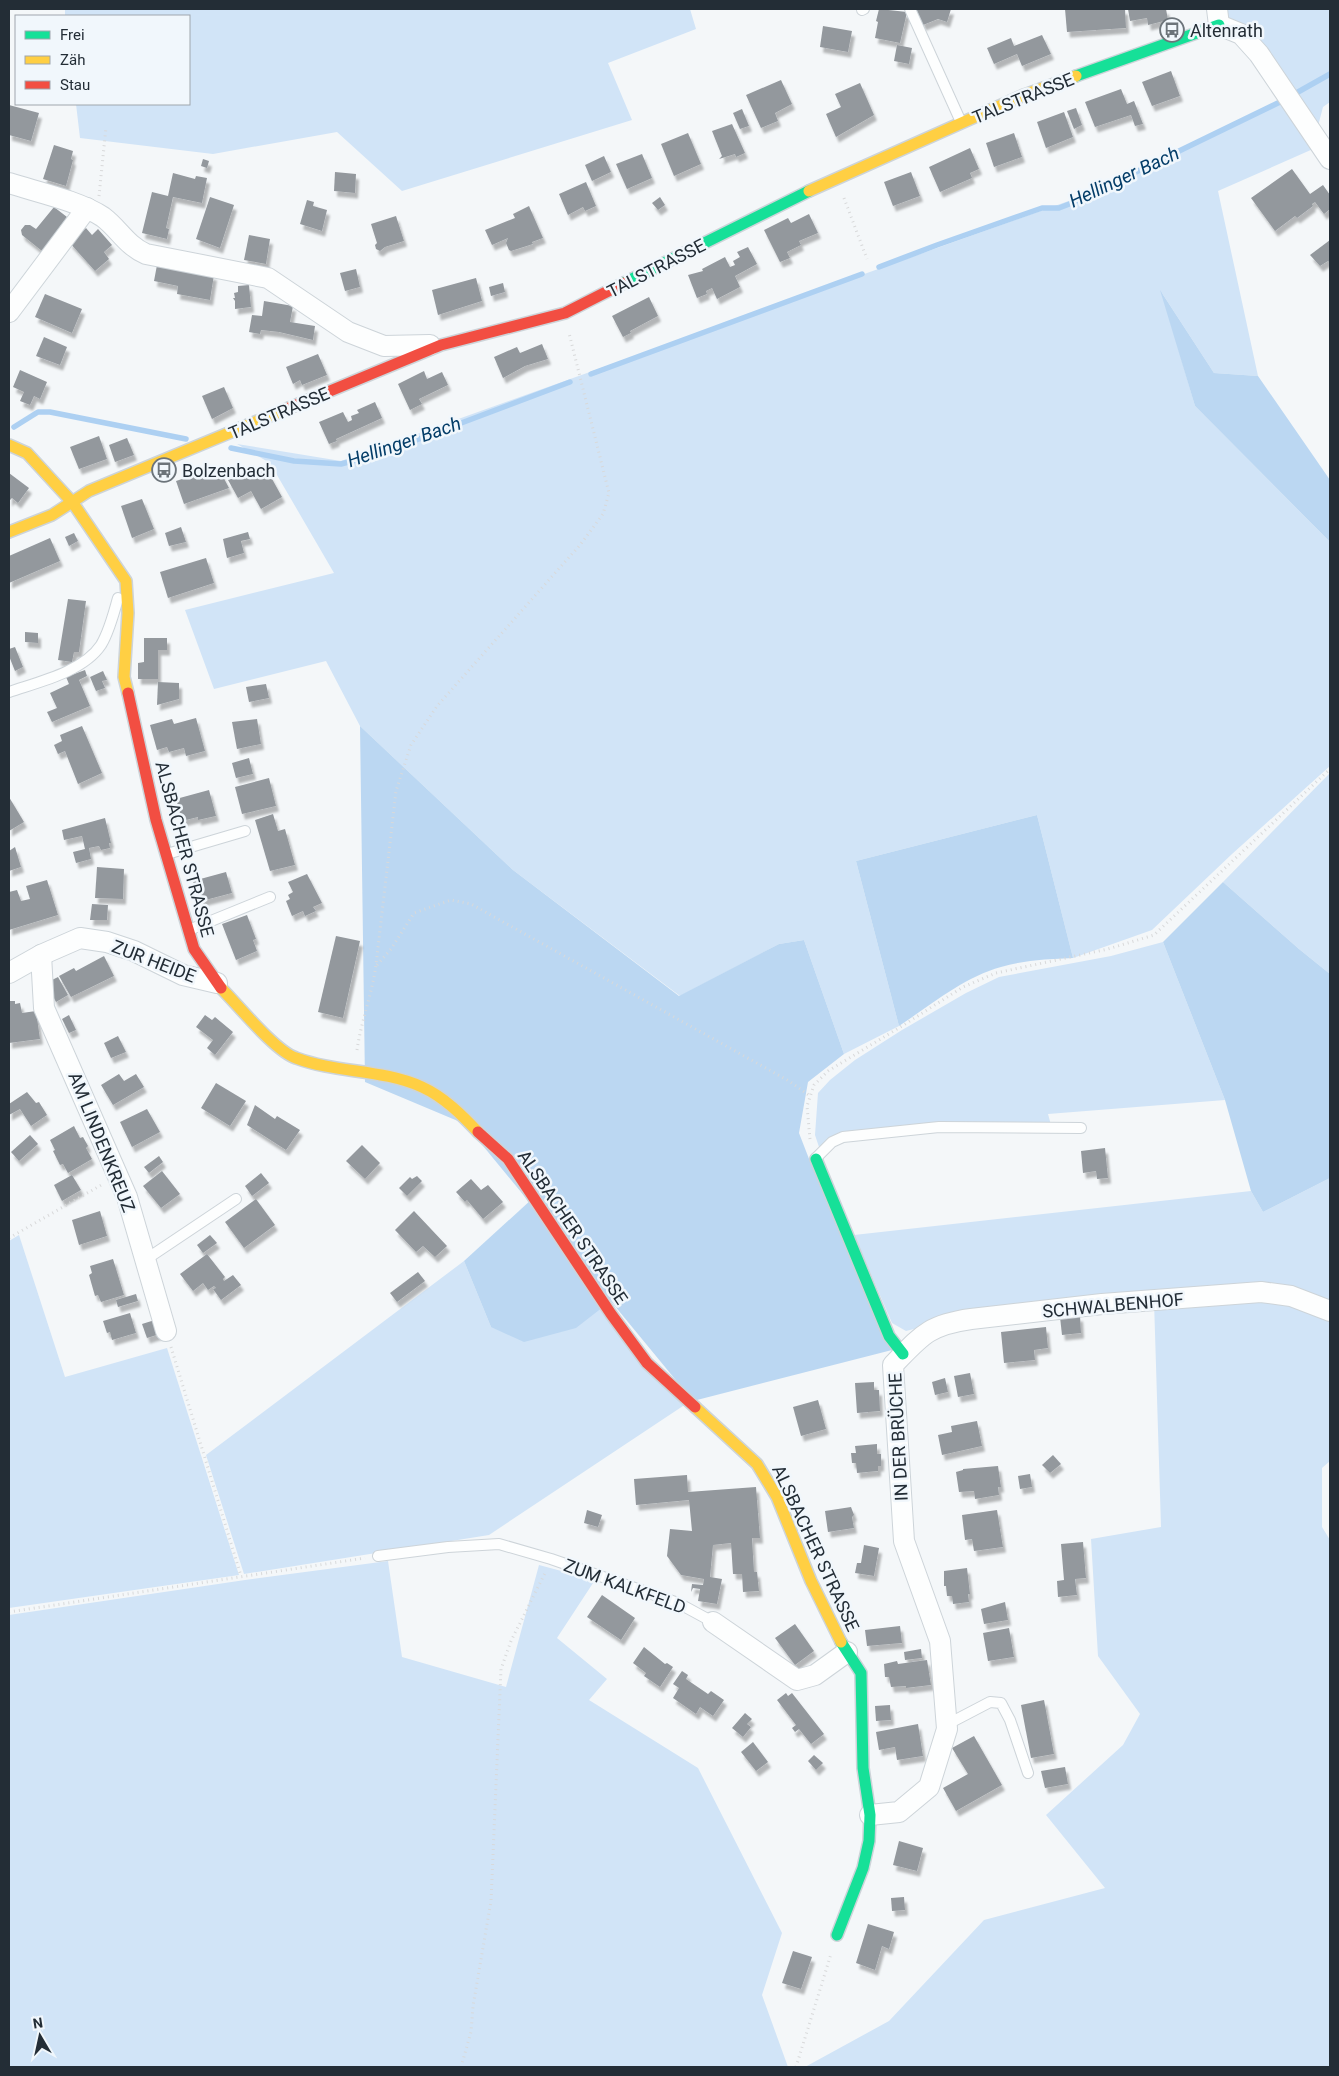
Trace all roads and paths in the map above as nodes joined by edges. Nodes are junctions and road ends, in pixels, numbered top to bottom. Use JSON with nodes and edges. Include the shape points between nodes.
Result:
{"nodes":[{"id":1,"x":910,"y":9,"type":"edge"},
{"id":2,"x":1218,"y":17,"type":"edge"},
{"id":3,"x":962,"y":123,"type":"junction"},
{"id":4,"x":106,"y":127,"type":"dead end"},
{"id":5,"x":1330,"y":159,"type":"edge"},
{"id":6,"x":837,"y":178,"type":"junction"},
{"id":7,"x":9,"y":183,"type":"edge"},
{"id":8,"x":92,"y":211,"type":"junction"},
{"id":9,"x":867,"y":259,"type":"dead end"},
{"id":10,"x":9,"y":312,"type":"edge"},
{"id":11,"x":565,"y":313,"type":"junction"},
{"id":12,"x":441,"y":345,"type":"junction"},
{"id":13,"x":9,"y":445,"type":"edge"},
{"id":14,"x":73,"y":503,"type":"junction"},
{"id":15,"x":9,"y":532,"type":"edge"},
{"id":16,"x":126,"y":581,"type":"junction"},
{"id":17,"x":9,"y":692,"type":"edge"},
{"id":18,"x":1330,"y":769,"type":"edge"},
{"id":19,"x":245,"y":831,"type":"dead end"},
{"id":20,"x":166,"y":855,"type":"junction"},
{"id":21,"x":270,"y":897,"type":"dead end"},
{"id":22,"x":188,"y":930,"type":"junction"},
{"id":23,"x":41,"y":955,"type":"junction"},
{"id":24,"x":376,"y":965,"type":"junction"},
{"id":25,"x":11,"y":966,"type":"edge"},
{"id":26,"x":217,"y":983,"type":"junction"},
{"id":27,"x":354,"y":1071,"type":"junction"},
{"id":28,"x":810,"y":1096,"type":"junction"},
{"id":29,"x":1082,"y":1128,"type":"dead end"},
{"id":30,"x":816,"y":1159,"type":"junction"},
{"id":31,"x":118,"y":1175,"type":"junction"},
{"id":32,"x":236,"y":1199,"type":"dead end"},
{"id":33,"x":9,"y":1238,"type":"edge"},
{"id":34,"x":145,"y":1260,"type":"junction"},
{"id":35,"x":1330,"y":1311,"type":"edge"},
{"id":36,"x":166,"y":1331,"type":"joint"},
{"id":37,"x":903,"y":1354,"type":"junction"},
{"id":38,"x":378,"y":1556,"type":"joint"},
{"id":39,"x":551,"y":1559,"type":"junction"},
{"id":40,"x":242,"y":1576,"type":"junction"},
{"id":41,"x":9,"y":1612,"type":"edge"},
{"id":42,"x":713,"y":1622,"type":"joint"},
{"id":43,"x":847,"y":1652,"type":"junction"},
{"id":44,"x":946,"y":1725,"type":"junction"},
{"id":45,"x":1028,"y":1773,"type":"dead end"},
{"id":46,"x":870,"y":1815,"type":"junction"},
{"id":47,"x":836,"y":1934,"type":"joint"},
{"id":48,"x":462,"y":2067,"type":"edge"},
{"id":49,"x":796,"y":2067,"type":"edge"}],
"edges":[{"from":1,"to":3,"type":"lane"},
{"from":2,"to":3,"type":"street","name":"TALSTRASSE"},
{"from":2,"to":5,"type":"street","via":[[1241,34],[1259,54]]},
{"from":3,"to":6,"type":"street","name":"TALSTRASSE"},
{"from":4,"to":8,"type":"path"},
{"from":6,"to":9,"type":"path"},
{"from":6,"to":11,"type":"street","name":"TALSTRASSE"},
{"from":7,"to":8,"type":"street"},
{"from":8,"to":10,"type":"street"},
{"from":8,"to":12,"type":"street","via":[[104,218],[134,248],[146,254],[268,278],[348,332],[384,346]]},
{"from":11,"to":12,"type":"street","name":"TALSTRASSE"},
{"from":11,"to":24,"type":"path","via":[[609,493],[603,514],[580,545],[437,706],[411,745],[396,790]]},
{"from":12,"to":14,"type":"street","name":"TALSTRASSE","via":[[89,491]]},
{"from":13,"to":14,"type":"street","via":[[27,453]]},
{"from":14,"to":15,"type":"street","name":"TALSTRASSE"},
{"from":14,"to":16,"type":"street"},
{"from":16,"to":17,"type":"lane","via":[[118,594],[102,644],[91,656],[75,668]]},
{"from":16,"to":20,"type":"street","name":"ALSBACHER STRASSE","via":[[128,613],[124,677]]},
{"from":18,"to":28,"type":"path","via":[[1154,935],[1108,949],[996,973],[963,987],[828,1071],[814,1085]]},
{"from":19,"to":20,"type":"lane"},
{"from":20,"to":22,"type":"street","name":"ALSBACHER STRASSE"},
{"from":21,"to":22,"type":"lane"},
{"from":22,"to":26,"type":"street","name":"ALSBACHER STRASSE","via":[[194,949]]},
{"from":23,"to":25,"type":"street","name":"ZUR HEIDE"},
{"from":23,"to":26,"type":"street","name":"ZUR HEIDE","via":[[80,938],[107,942],[134,951],[183,976]]},
{"from":23,"to":31,"type":"street","name":"AM LINDENKREUZ","via":[[44,1008]]},
{"from":24,"to":27,"type":"path"},
{"from":24,"to":28,"type":"path","via":[[391,949],[414,913],[450,900],[471,904],[789,1081]]},
{"from":26,"to":27,"type":"street","name":"ALSBACHER STRASSE","via":[[274,1043],[294,1058]]},
{"from":27,"to":43,"type":"street","name":"ALSBACHER STRASSE","via":[[422,1087],[456,1109],[508,1159],[647,1363],[757,1464],[777,1497],[811,1581]]},
{"from":28,"to":30,"type":"path","via":[[808,1130]]},
{"from":29,"to":30,"type":"lane","via":[[938,1127],[843,1137],[832,1142]]},
{"from":30,"to":37,"type":"street","name":"IN DER BRÜCHE","via":[[889,1336]]},
{"from":31,"to":33,"type":"path"},
{"from":31,"to":34,"type":"street","name":"AM LINDENKREUZ"},
{"from":32,"to":34,"type":"lane"},
{"from":34,"to":36,"type":"street","name":"AM LINDENKREUZ"},
{"from":35,"to":37,"type":"street","name":"SCHWALBENHOF","via":[[1291,1296],[1261,1292],[1102,1304],[950,1322],[925,1332]]},
{"from":36,"to":40,"type":"path"},
{"from":37,"to":44,"type":"street","name":"IN DER BRÜCHE","via":[[893,1365],[904,1541],[940,1642]]},
{"from":38,"to":39,"type":"lane","name":"ZUM KALKFELD","via":[[498,1544]]},
{"from":38,"to":40,"type":"path"},
{"from":39,"to":42,"type":"lane","name":"ZUM KALKFELD","via":[[678,1603]]},
{"from":39,"to":48,"type":"path","via":[[501,1669],[491,1901],[471,2032]]},
{"from":40,"to":41,"type":"path"},
{"from":42,"to":43,"type":"street","name":"ZUM KALKFELD","via":[[797,1680],[815,1675]]},
{"from":43,"to":46,"type":"street","name":"ALSBACHER STRASSE","via":[[861,1673],[863,1768]]},
{"from":44,"to":45,"type":"lane","via":[[990,1702],[1001,1703]]},
{"from":44,"to":46,"type":"street","name":"IN DER BRÜCHE","via":[[929,1786],[899,1812]]},
{"from":46,"to":47,"type":"street","name":"ALSBACHER STRASSE","via":[[863,1868]]},
{"from":47,"to":49,"type":"path"}]}
